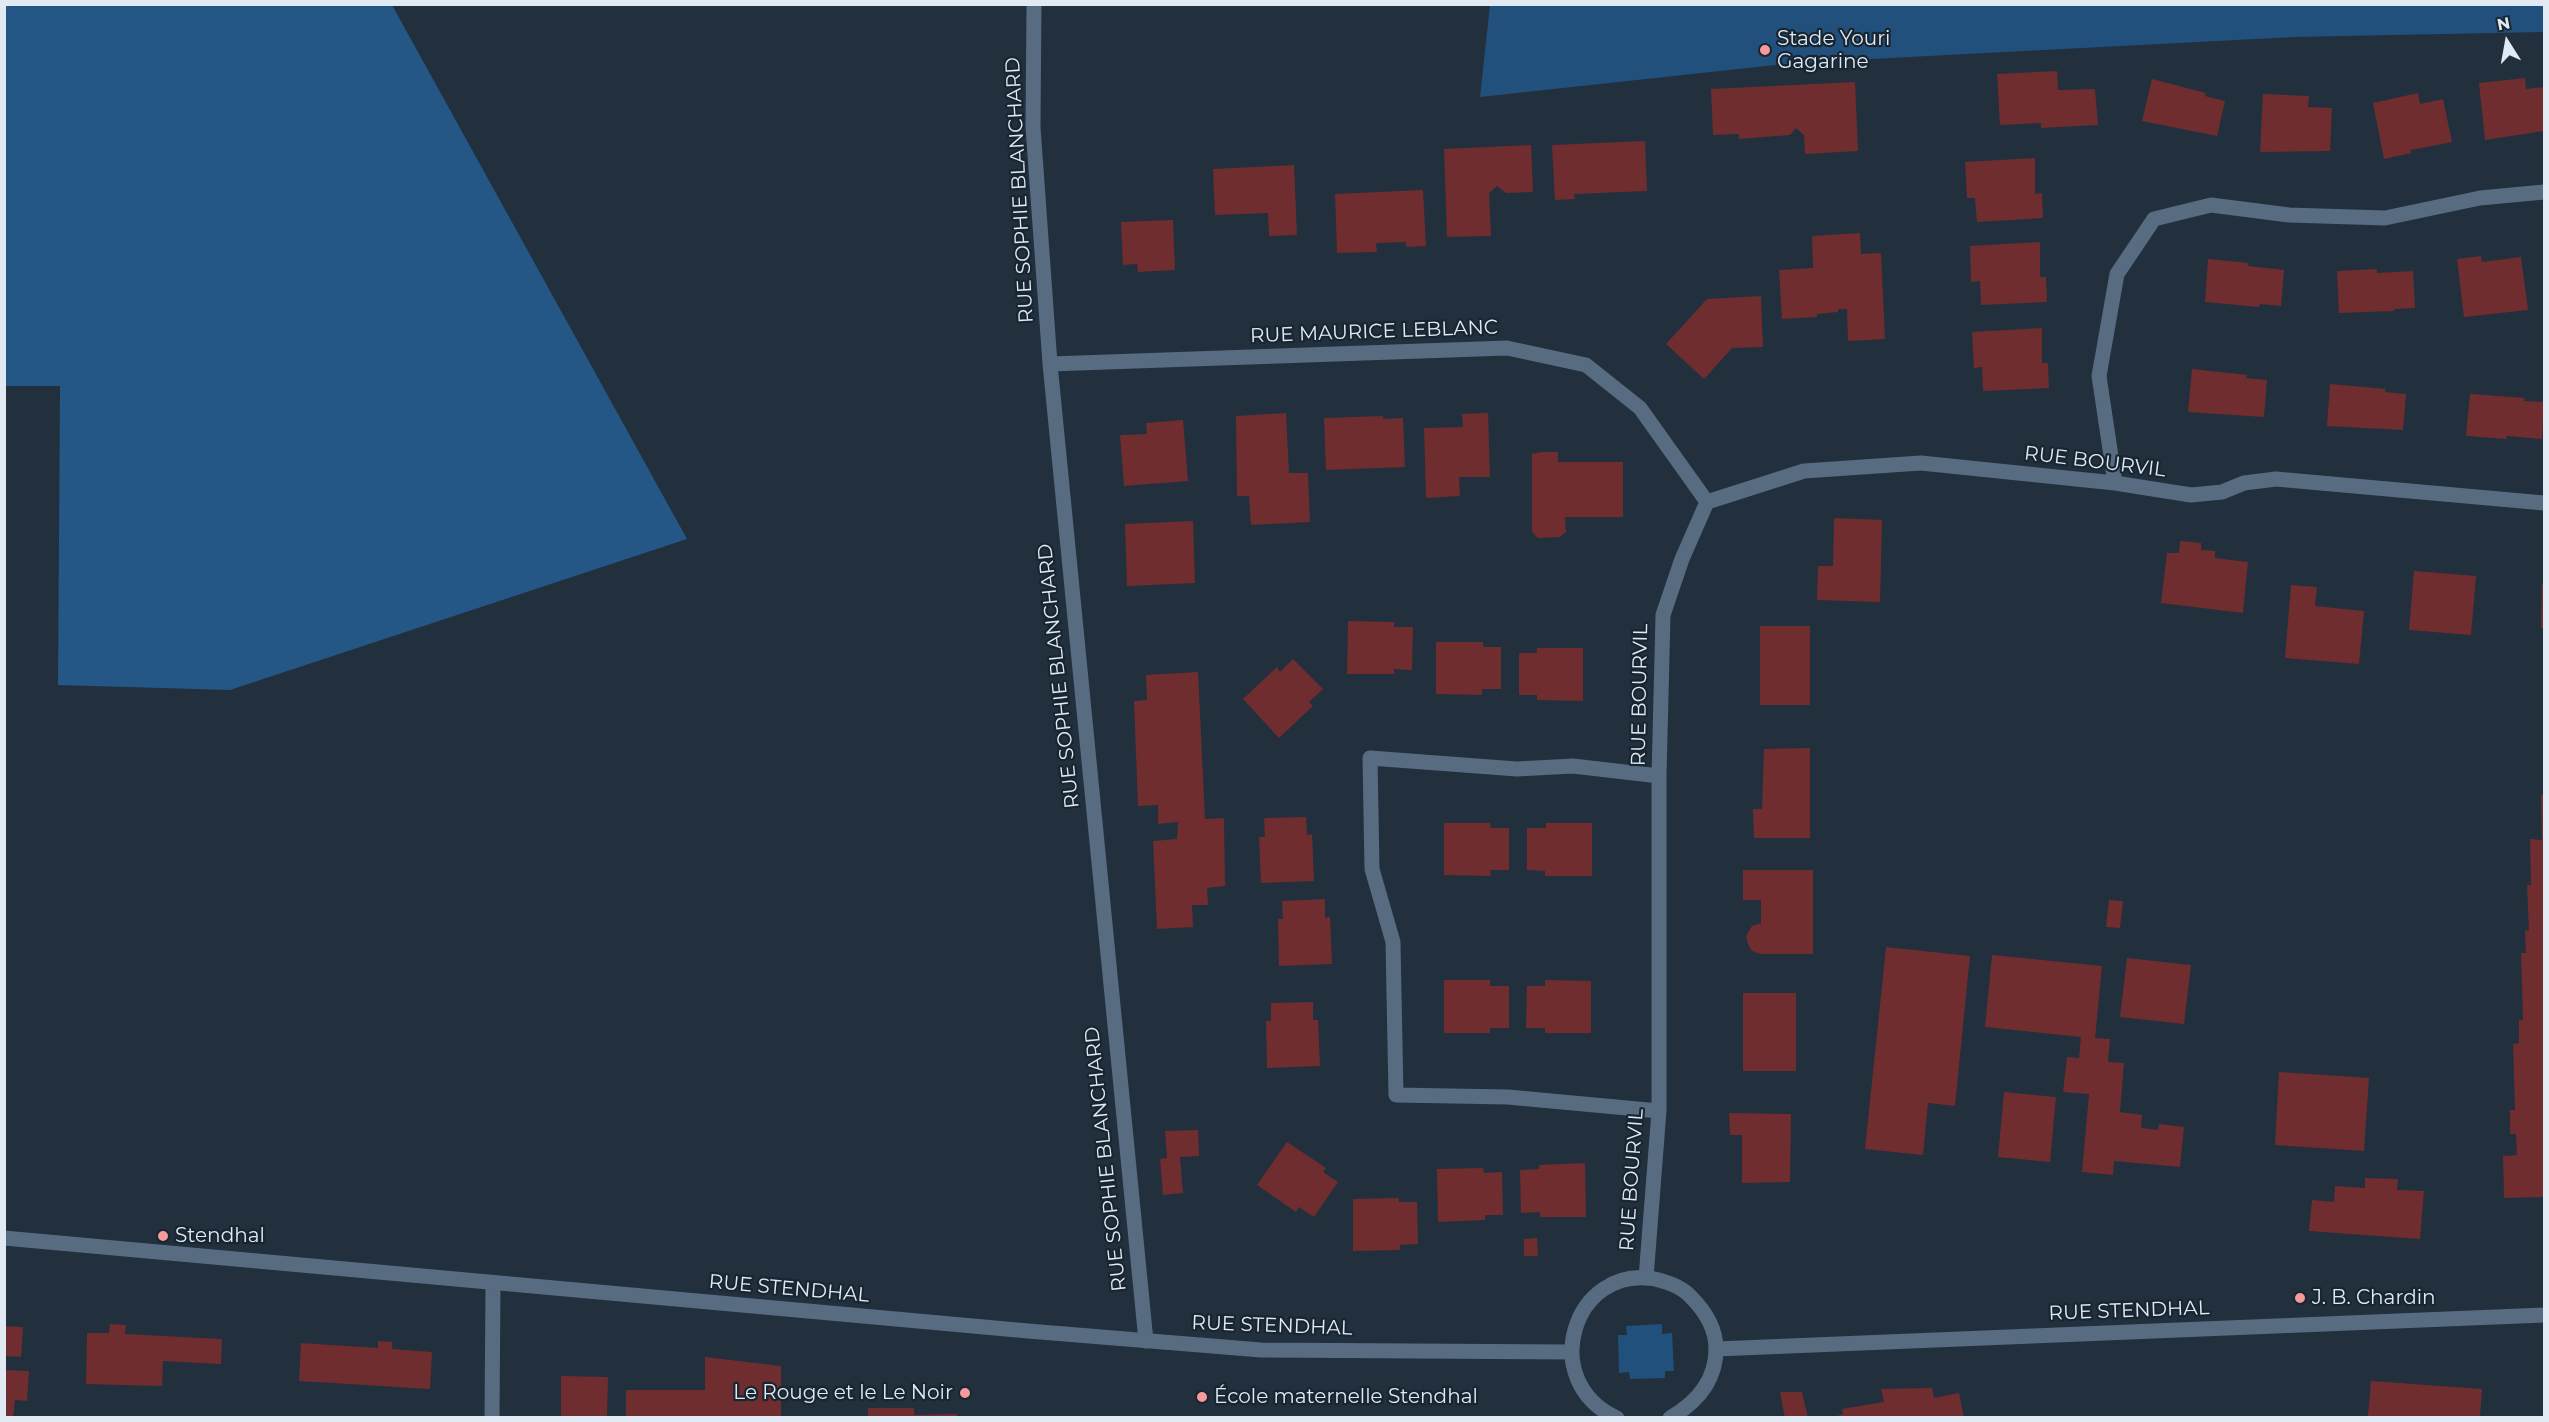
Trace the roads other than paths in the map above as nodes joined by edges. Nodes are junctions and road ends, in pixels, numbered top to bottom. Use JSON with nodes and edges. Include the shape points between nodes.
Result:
{"nodes":[{"id":1,"x":1034,"y":4,"type":"edge"},
{"id":2,"x":2544,"y":192,"type":"edge"},
{"id":3,"x":1050,"y":364,"type":"junction"},
{"id":4,"x":2115,"y":483,"type":"junction"},
{"id":5,"x":1707,"y":502,"type":"junction"},
{"id":6,"x":2544,"y":503,"type":"edge"},
{"id":7,"x":1659,"y":776,"type":"junction"},
{"id":8,"x":1659,"y":1111,"type":"junction"},
{"id":9,"x":4,"y":1238,"type":"edge"},
{"id":10,"x":1647,"y":1278,"type":"junction"},
{"id":11,"x":493,"y":1283,"type":"junction"},
{"id":12,"x":2544,"y":1315,"type":"edge"},
{"id":13,"x":1146,"y":1341,"type":"junction"},
{"id":14,"x":1716,"y":1349,"type":"junction"},
{"id":15,"x":1570,"y":1352,"type":"junction"},
{"id":16,"x":1616,"y":1417,"type":"edge"},
{"id":17,"x":492,"y":1418,"type":"edge"},
{"id":18,"x":1670,"y":1418,"type":"edge"}],
"edges":[{"from":1,"to":3,"type":"street","name":"RUE SOPHIE BLANCHARD","via":[[1033,127]]},
{"from":2,"to":4,"type":"street","via":[[2480,198],[2385,218],[2289,215],[2211,205],[2154,219],[2117,274],[2099,376]]},
{"from":3,"to":5,"type":"street","name":"RUE MAURICE LEBLANC","via":[[1507,348],[1586,365],[1640,408]]},
{"from":3,"to":13,"type":"street","name":"RUE SOPHIE BLANCHARD"},
{"from":4,"to":5,"type":"street","name":"RUE BOURVIL","via":[[1921,463],[1804,471]]},
{"from":4,"to":6,"type":"street","name":"RUE BOURVIL","via":[[2191,495],[2276,479]]},
{"from":5,"to":7,"type":"street","name":"RUE BOURVIL","via":[[1663,615]]},
{"from":7,"to":8,"type":"street","name":"RUE BOURVIL"},
{"from":7,"to":8,"type":"street","via":[[1573,766],[1517,769],[1370,758],[1372,869],[1393,942],[1396,1095],[1508,1096]]},
{"from":8,"to":10,"type":"street","name":"RUE BOURVIL"},
{"from":9,"to":11,"type":"street","name":"RUE STENDHAL"},
{"from":10,"to":14,"type":"street","via":[[1668,1282],[1687,1292],[1712,1327]]},
{"from":10,"to":15,"type":"street","via":[[1623,1281],[1602,1291],[1585,1308],[1574,1329]]},
{"from":11,"to":13,"type":"street","name":"RUE STENDHAL"},
{"from":11,"to":17,"type":"street"},
{"from":12,"to":14,"type":"street","name":"RUE STENDHAL"},
{"from":13,"to":15,"type":"street","name":"RUE STENDHAL","via":[[1261,1350]]},
{"from":14,"to":18,"type":"street","via":[[1713,1371],[1703,1391],[1688,1408]]},
{"from":15,"to":16,"type":"street","via":[[1574,1373],[1584,1391],[1597,1407]]}]}
